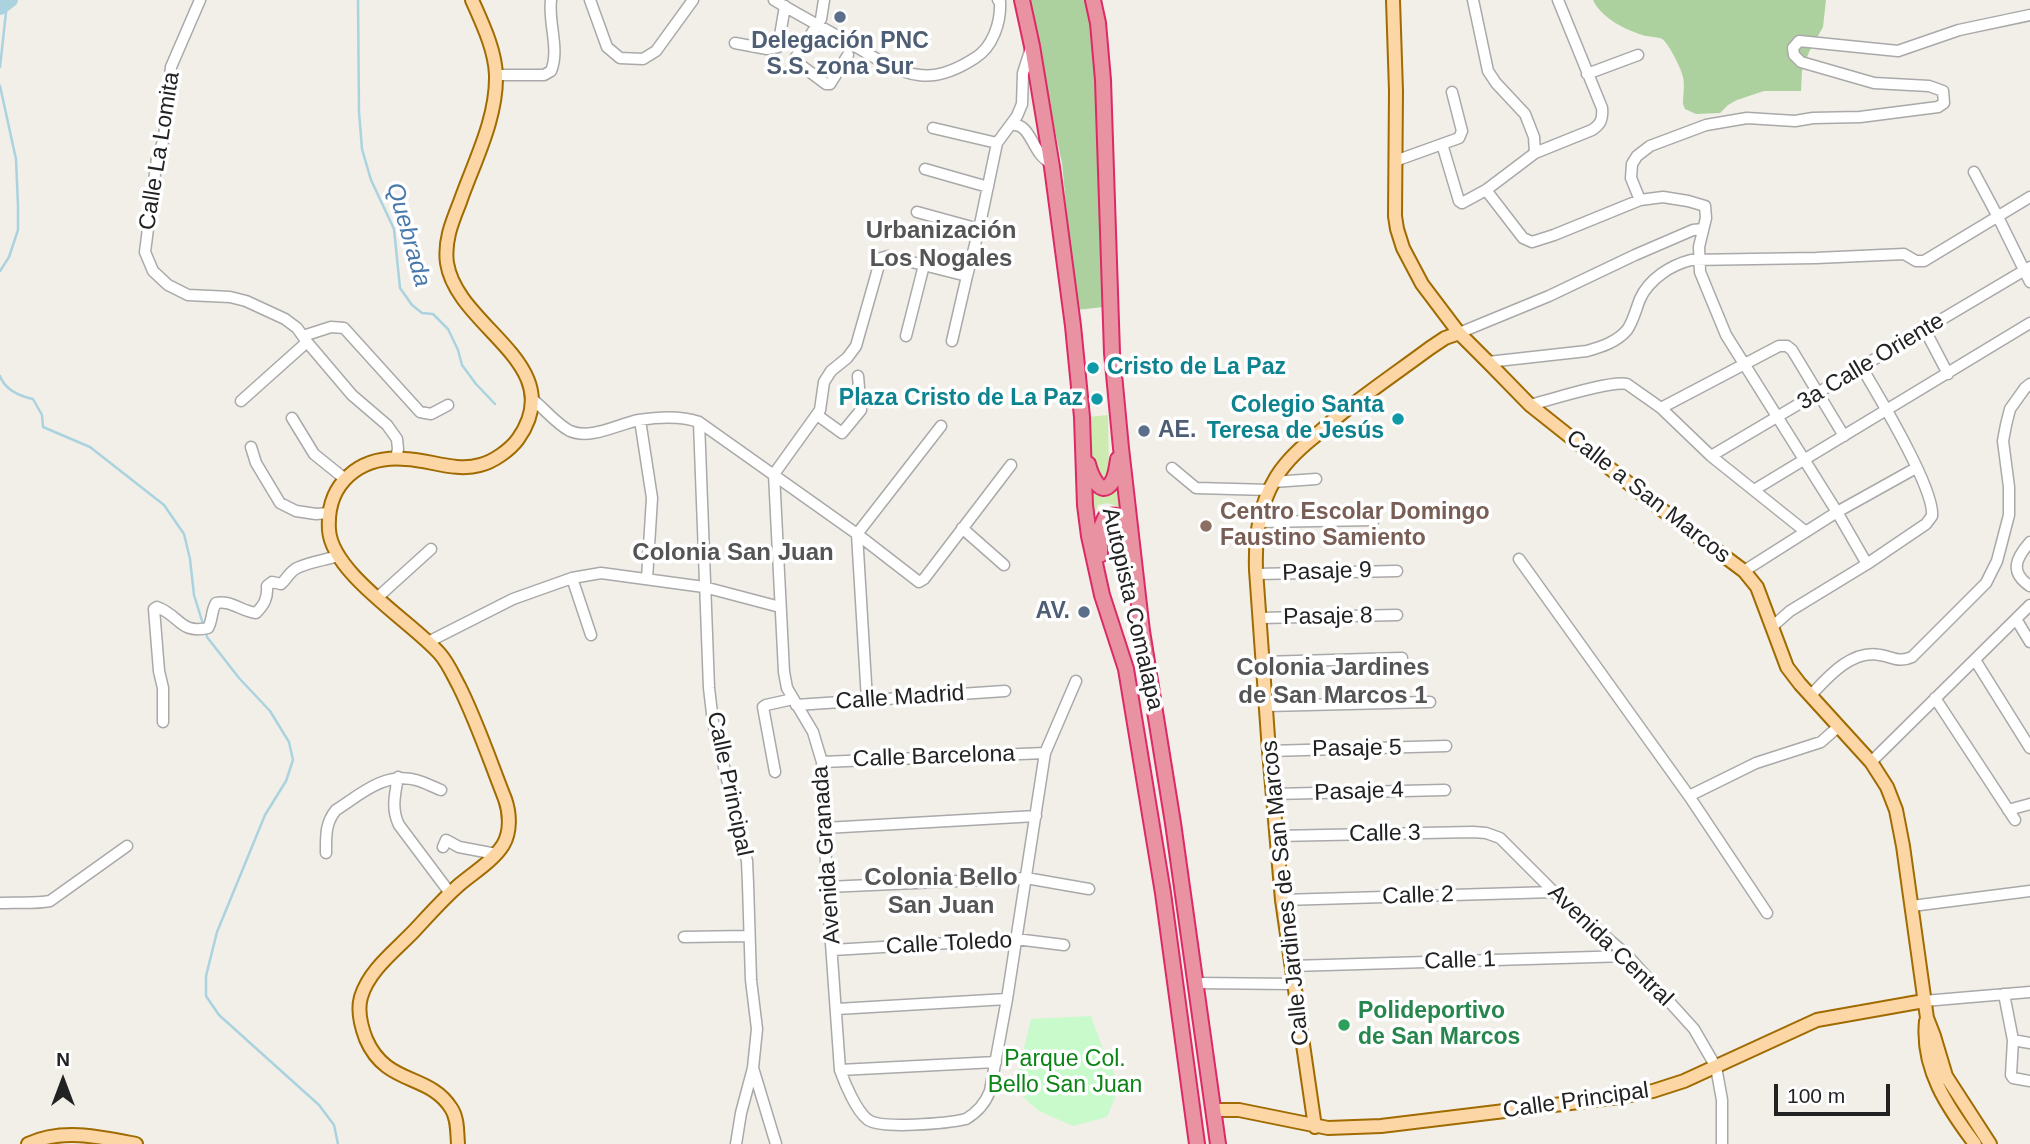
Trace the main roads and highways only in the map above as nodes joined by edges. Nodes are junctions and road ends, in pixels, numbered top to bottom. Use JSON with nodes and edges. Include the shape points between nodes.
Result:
{"nodes":[{"id":1,"x":472,"y":0,"type":"edge"},
{"id":2,"x":1022,"y":0,"type":"edge"},
{"id":3,"x":1093,"y":0,"type":"edge"},
{"id":4,"x":1393,"y":0,"type":"edge"},
{"id":5,"x":1459,"y":333,"type":"junction"},
{"id":6,"x":1083,"y":442,"type":"junction"},
{"id":7,"x":1121,"y":447,"type":"junction"},
{"id":8,"x":1134,"y":563,"type":"junction"},
{"id":9,"x":1102,"y":595,"type":"junction"},
{"id":10,"x":1924,"y":1001,"type":"junction"},
{"id":11,"x":1927,"y":1018,"type":"junction"},
{"id":12,"x":1934,"y":1081,"type":"junction"},
{"id":13,"x":1214,"y":1110,"type":"junction"},
{"id":14,"x":1315,"y":1127,"type":"junction"},
{"id":15,"x":1990,"y":1143,"type":"edge"},
{"id":16,"x":28,"y":1144,"type":"edge"},
{"id":17,"x":136,"y":1144,"type":"edge"},
{"id":18,"x":457,"y":1144,"type":"edge"},
{"id":19,"x":1197,"y":1144,"type":"edge"},
{"id":20,"x":1218,"y":1144,"type":"edge"},
{"id":21,"x":1975,"y":1144,"type":"edge"}],
"edges":[{"from":1,"to":18,"type":"main road","via":[[488,37],[496,75],[494,101],[449,229],[446,256],[464,302],[521,364],[532,399],[528,421],[517,441],[481,465],[456,467],[396,458],[362,466],[338,489],[329,533],[338,556],[358,580],[443,657],[468,704],[509,813],[504,844],[496,855],[450,893],[384,961],[366,983],[360,1000],[361,1027],[373,1053],[396,1074],[438,1094],[451,1107]]},
{"from":2,"to":6,"type":"highway","name":"Autopista Comalapa","via":[[1051,163]]},
{"from":3,"to":7,"type":"highway","name":"Autopista Comalapa","via":[[1103,80],[1112,354]]},
{"from":4,"to":5,"type":"main road","name":"Calle a San Marcos","via":[[1395,216],[1422,284]]},
{"from":5,"to":10,"type":"main road","name":"Calle a San Marcos","via":[[1530,405],[1744,571],[1756,587],[1787,667],[1871,762],[1887,787],[1896,810]]},
{"from":5,"to":14,"type":"main road","name":"Calle Jardines de San Marcos","via":[[1438,343],[1335,418],[1304,446],[1271,486],[1259,522],[1256,574],[1276,836]]},
{"from":6,"to":7,"type":"highway","via":[[1091,476],[1100,486],[1113,481]]},
{"from":6,"to":9,"type":"highway","name":"Autopista Comalapa","via":[[1085,505]]},
{"from":7,"to":8,"type":"highway","name":"Autopista Comalapa"},
{"from":8,"to":9,"type":"highway","via":[[1123,521],[1114,515],[1105,517],[1099,537]]},
{"from":8,"to":13,"type":"highway","name":"Autopista Comalapa"},
{"from":9,"to":19,"type":"highway","name":"Autopista Comalapa","via":[[1126,669],[1141,755]]},
{"from":10,"to":11,"type":"main road","name":"Calle a San Marcos"},
{"from":10,"to":14,"type":"main road","name":"Calle Principal","via":[[1817,1020],[1684,1082],[1653,1091],[1381,1126]]},
{"from":11,"to":12,"type":"main road","via":[[1924,1038]]},
{"from":11,"to":15,"type":"main road","via":[[1945,1076]]},
{"from":12,"to":15,"type":"main road","via":[[1942,1084],[1982,1140]]},
{"from":12,"to":21,"type":"main road"},
{"from":13,"to":14,"type":"main road","name":"Calle Principal"},
{"from":13,"to":20,"type":"highway","name":"Autopista Comalapa"},
{"from":16,"to":17,"type":"main road","via":[[67,1135]]}]}
